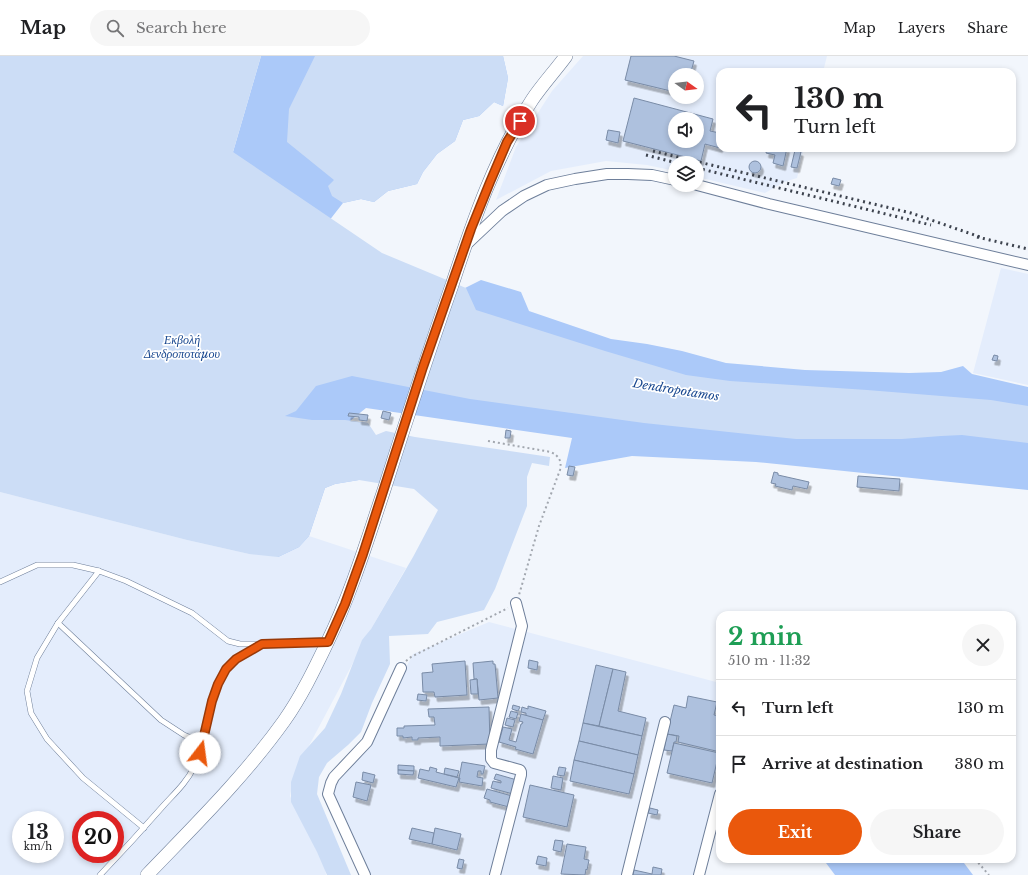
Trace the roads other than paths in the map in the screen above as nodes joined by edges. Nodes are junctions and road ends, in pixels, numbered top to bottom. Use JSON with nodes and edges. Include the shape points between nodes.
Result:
{"nodes":[{"id":1,"x":566,"y":56,"type":"edge"},
{"id":2,"x":668,"y":179,"type":"edge"},
{"id":3,"x":704,"y":187,"type":"edge"},
{"id":4,"x":465,"y":247,"type":"junction"},
{"id":5,"x":1028,"y":265,"type":"edge"},
{"id":6,"x":99,"y":571,"type":"junction"},
{"id":7,"x":0,"y":582,"type":"edge"},
{"id":8,"x":516,"y":603,"type":"road end"},
{"id":9,"x":58,"y":623,"type":"junction"},
{"id":10,"x":328,"y":642,"type":"junction"},
{"id":11,"x":262,"y":644,"type":"junction"},
{"id":12,"x":401,"y":668,"type":"road end"},
{"id":13,"x":665,"y":722,"type":"dead end"},
{"id":14,"x":204,"y":740,"type":"junction"},
{"id":15,"x":716,"y":809,"type":"edge"},
{"id":16,"x":144,"y":828,"type":"junction"},
{"id":17,"x":100,"y":875,"type":"edge"},
{"id":18,"x":147,"y":875,"type":"edge"},
{"id":19,"x":365,"y":875,"type":"edge"},
{"id":20,"x":495,"y":875,"type":"edge"},
{"id":21,"x":627,"y":875,"type":"edge"},
{"id":22,"x":699,"y":875,"type":"edge"}],
"edges":[{"from":1,"to":4,"type":"street","via":[[532,99],[507,142]]},
{"from":2,"to":4,"type":"street","via":[[607,174],[547,185],[502,211]]},
{"from":3,"to":5,"type":"street"},
{"from":4,"to":10,"type":"street","via":[[423,367],[361,561]]},
{"from":6,"to":7,"type":"lane","via":[[73,565],[37,565]]},
{"from":6,"to":9,"type":"lane"},
{"from":6,"to":11,"type":"lane","via":[[192,613],[228,641]]},
{"from":8,"to":20,"type":"street","via":[[522,626],[491,758],[494,763],[520,770],[521,775]]},
{"from":9,"to":14,"type":"lane","via":[[161,720],[184,735]]},
{"from":9,"to":16,"type":"lane","via":[[37,658],[27,691],[31,713],[47,739],[83,778]]},
{"from":10,"to":11,"type":"lane"},
{"from":10,"to":18,"type":"street","via":[[308,682],[261,752]]},
{"from":11,"to":14,"type":"lane","via":[[236,659],[226,669],[212,701]]},
{"from":12,"to":19,"type":"street","via":[[367,742],[334,777],[328,794]]},
{"from":13,"to":21,"type":"street"},
{"from":14,"to":16,"type":"lane","via":[[194,767],[183,785]]},
{"from":15,"to":22,"type":"street"},
{"from":16,"to":17,"type":"lane"}]}
